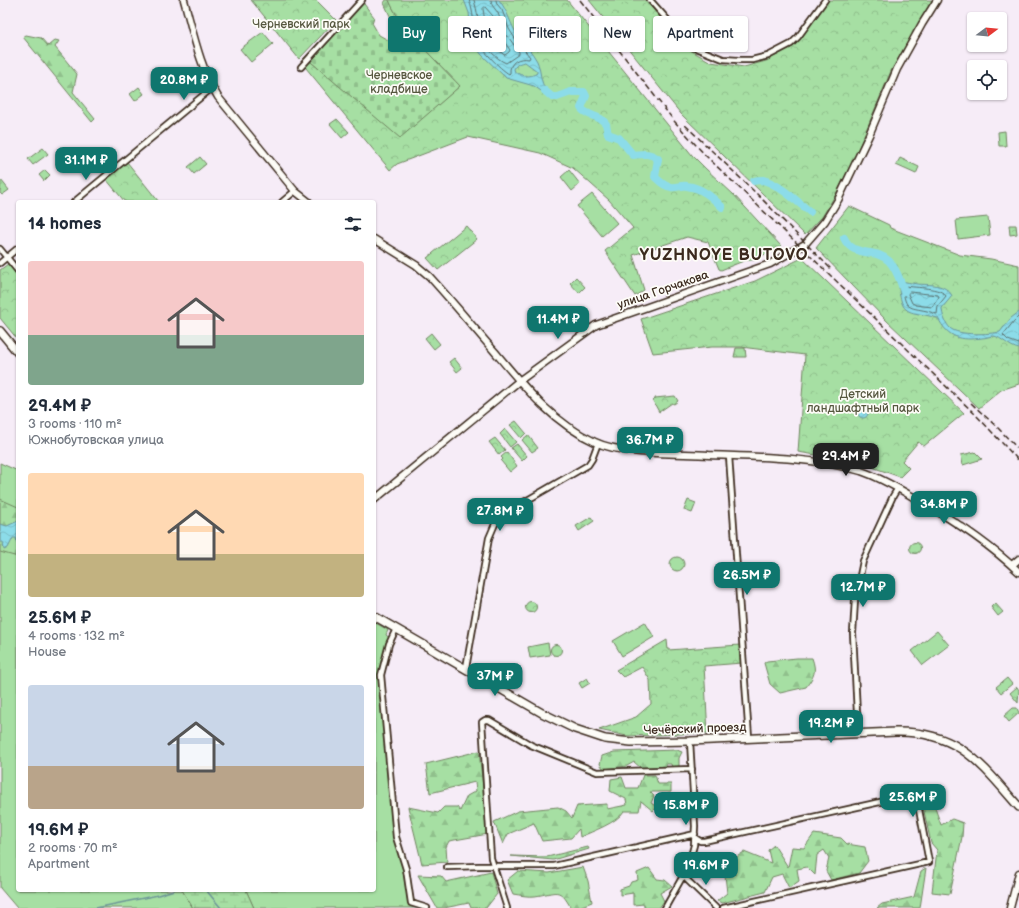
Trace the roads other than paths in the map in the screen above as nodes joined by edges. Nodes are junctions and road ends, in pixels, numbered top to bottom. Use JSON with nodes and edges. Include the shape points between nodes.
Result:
{"nodes":[{"id":1,"x":184,"y":0,"type":"edge"},
{"id":2,"x":362,"y":0,"type":"edge"},
{"id":3,"x":650,"y":0,"type":"edge"},
{"id":4,"x":826,"y":0,"type":"edge"},
{"id":5,"x":937,"y":0,"type":"edge"},
{"id":6,"x":301,"y":67,"type":"dead end"},
{"id":7,"x":212,"y":88,"type":"junction"},
{"id":8,"x":295,"y":191,"type":"junction"},
{"id":9,"x":76,"y":200,"type":"edge"},
{"id":10,"x":284,"y":200,"type":"edge"},
{"id":11,"x":306,"y":200,"type":"edge"},
{"id":12,"x":376,"y":240,"type":"edge"},
{"id":13,"x":0,"y":249,"type":"edge"},
{"id":14,"x":16,"y":250,"type":"edge"},
{"id":15,"x":7,"y":258,"type":"junction"},
{"id":16,"x":0,"y":263,"type":"edge"},
{"id":17,"x":16,"y":269,"type":"edge"},
{"id":18,"x":0,"y":331,"type":"edge"},
{"id":19,"x":16,"y":351,"type":"edge"},
{"id":20,"x":519,"y":381,"type":"junction"},
{"id":21,"x":598,"y":443,"type":"junction"},
{"id":22,"x":729,"y":456,"type":"junction"},
{"id":23,"x":898,"y":488,"type":"junction"},
{"id":24,"x":376,"y":498,"type":"edge"},
{"id":25,"x":1019,"y":559,"type":"edge"},
{"id":26,"x":1012,"y":565,"type":"junction"},
{"id":27,"x":1019,"y":572,"type":"edge"},
{"id":28,"x":376,"y":617,"type":"edge"},
{"id":29,"x":396,"y":629,"type":"junction"},
{"id":30,"x":466,"y":668,"type":"junction"},
{"id":31,"x":858,"y":733,"type":"junction"},
{"id":32,"x":750,"y":738,"type":"junction"},
{"id":33,"x":690,"y":741,"type":"junction"},
{"id":34,"x":692,"y":769,"type":"junction"},
{"id":35,"x":1019,"y":807,"type":"edge"},
{"id":36,"x":694,"y":835,"type":"junction"},
{"id":37,"x":447,"y":867,"type":"dead end"},
{"id":38,"x":493,"y":867,"type":"junction"},
{"id":39,"x":1019,"y":873,"type":"edge"},
{"id":40,"x":683,"y":876,"type":"junction"},
{"id":41,"x":427,"y":908,"type":"edge"},
{"id":42,"x":507,"y":908,"type":"edge"},
{"id":43,"x":665,"y":908,"type":"edge"},
{"id":44,"x":716,"y":908,"type":"edge"},
{"id":45,"x":723,"y":908,"type":"edge"},
{"id":46,"x":1010,"y":908,"type":"edge"}],
"edges":[{"from":1,"to":7,"type":"street"},
{"from":2,"to":6,"type":"street"},
{"from":3,"to":4,"type":"street","via":[[694,47],[723,59],[738,60],[768,56],[792,43]]},
{"from":5,"to":20,"type":"street","name":"улица Горчакова","via":[[897,69],[838,200],[828,217],[805,244],[770,264],[596,325]]},
{"from":7,"to":8,"type":"street","via":[[221,103]]},
{"from":7,"to":9,"type":"street"},
{"from":8,"to":10,"type":"street"},
{"from":8,"to":11,"type":"street"},
{"from":12,"to":20,"type":"street","via":[[429,276]]},
{"from":13,"to":15,"type":"street"},
{"from":14,"to":15,"type":"street"},
{"from":15,"to":16,"type":"street"},
{"from":15,"to":17,"type":"street"},
{"from":18,"to":19,"type":"main road"},
{"from":20,"to":21,"type":"street","via":[[558,420]]},
{"from":20,"to":24,"type":"street","name":"улица Горчакова"},
{"from":21,"to":22,"type":"street","via":[[631,451]]},
{"from":21,"to":30,"type":"street","via":[[588,465],[506,514],[495,524],[489,538]]},
{"from":22,"to":23,"type":"street","via":[[779,458],[835,465],[861,471]]},
{"from":22,"to":32,"type":"street"},
{"from":23,"to":26,"type":"street","via":[[963,527]]},
{"from":23,"to":31,"type":"street","via":[[863,561],[858,583],[853,633]]},
{"from":25,"to":26,"type":"street"},
{"from":26,"to":27,"type":"street"},
{"from":28,"to":29,"type":"main road","name":"Чечёрский проезд"},
{"from":29,"to":30,"type":"main road","name":"Чечёрский проезд"},
{"from":29,"to":41,"type":"street","via":[[389,644],[381,675],[396,837],[406,869],[411,903]]},
{"from":30,"to":33,"type":"main road","name":"Чечёрский проезд","via":[[542,713],[583,732],[605,739],[631,742]]},
{"from":31,"to":32,"type":"main road","name":"Чечёрский проезд"},
{"from":31,"to":35,"type":"main road","name":"Чечёрский проезд","via":[[923,733],[950,742],[983,765]]},
{"from":32,"to":33,"type":"main road","name":"Чечёрский проезд"},
{"from":33,"to":34,"type":"street"},
{"from":34,"to":36,"type":"street"},
{"from":34,"to":38,"type":"street","via":[[597,772],[531,745],[485,720],[482,722]]},
{"from":36,"to":38,"type":"street","via":[[554,866]]},
{"from":36,"to":40,"type":"street","via":[[690,860]]},
{"from":36,"to":45,"type":"street","via":[[700,841],[704,841],[916,794],[929,862]]},
{"from":37,"to":38,"type":"street"},
{"from":38,"to":42,"type":"street"},
{"from":39,"to":46,"type":"street"},
{"from":40,"to":43,"type":"street"},
{"from":40,"to":44,"type":"street"}]}
